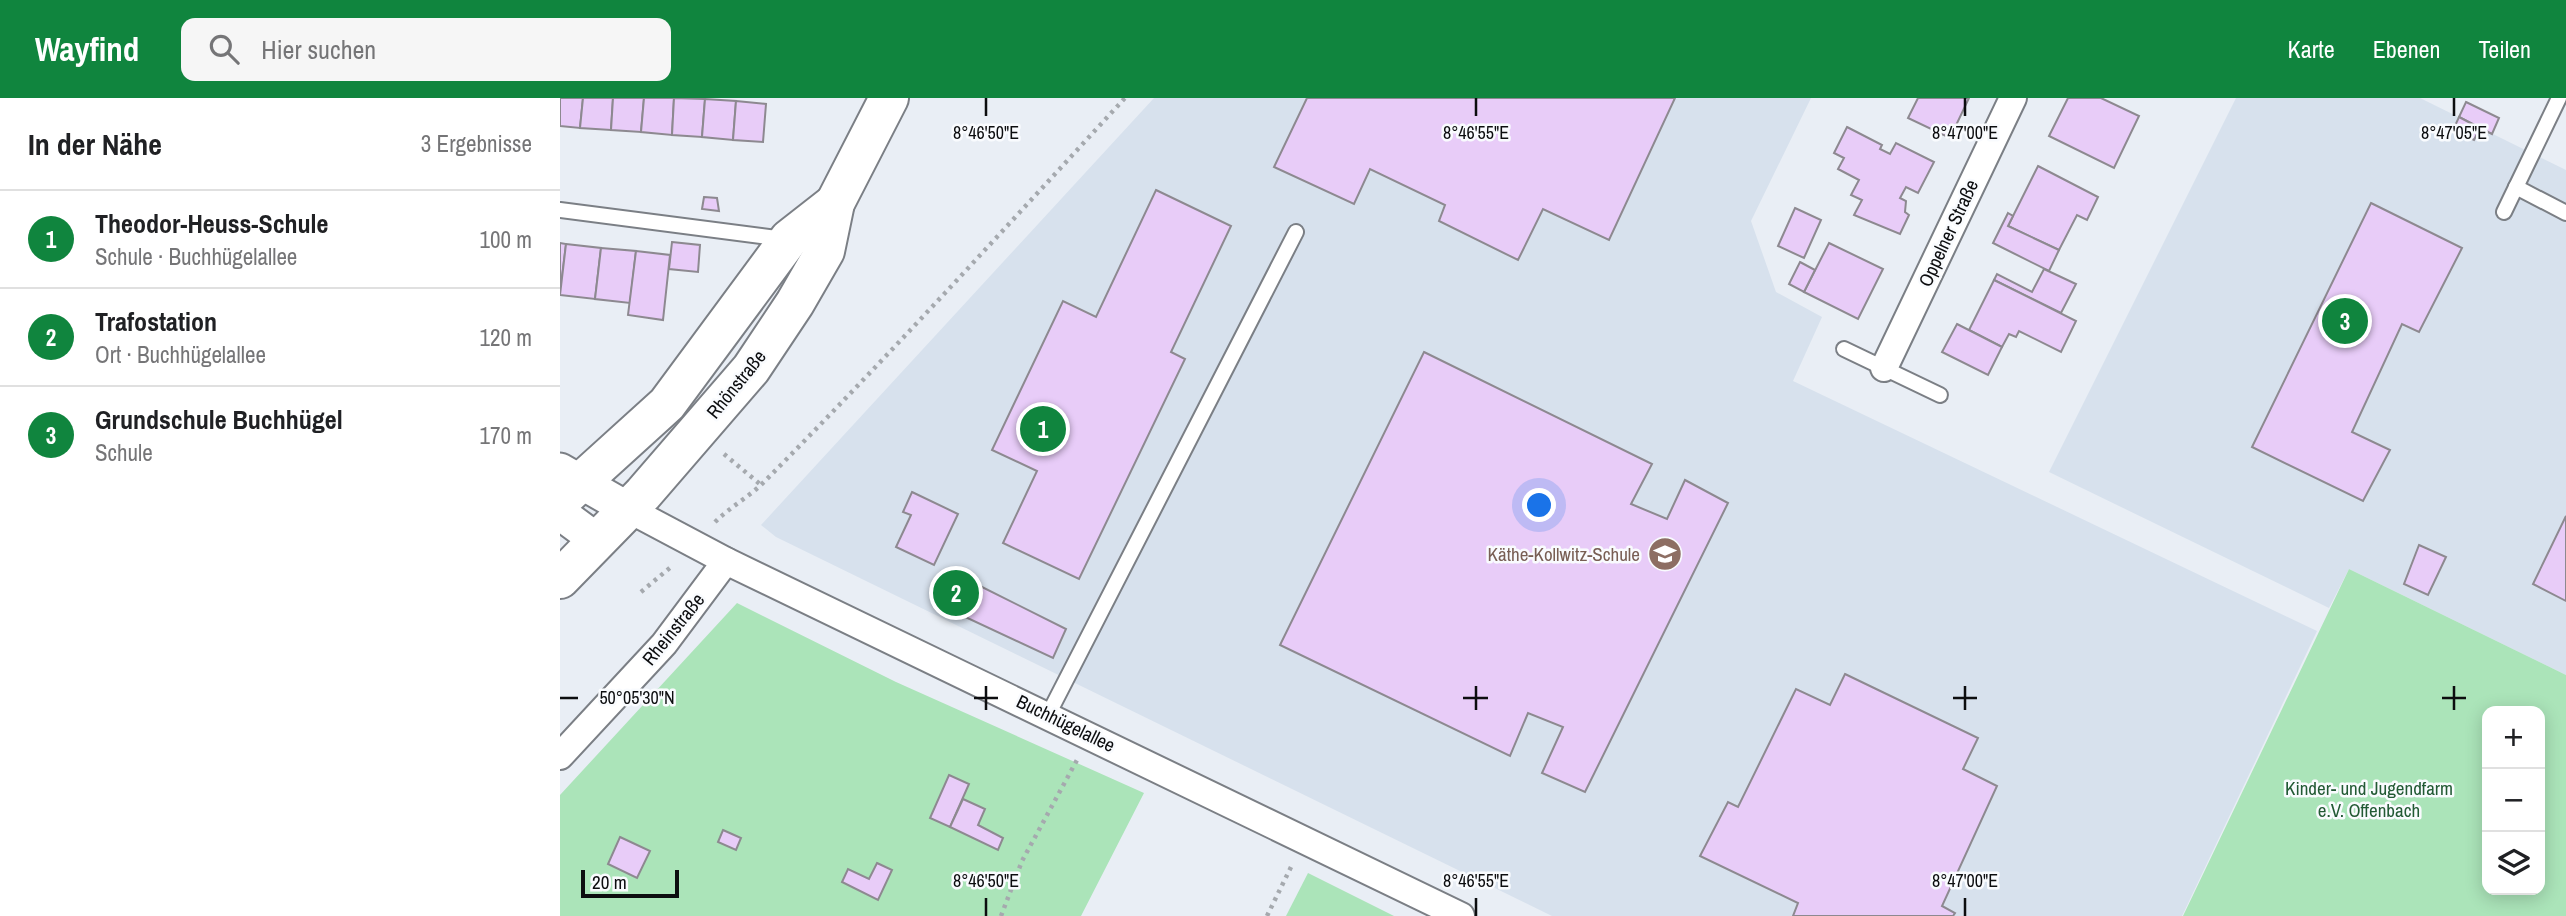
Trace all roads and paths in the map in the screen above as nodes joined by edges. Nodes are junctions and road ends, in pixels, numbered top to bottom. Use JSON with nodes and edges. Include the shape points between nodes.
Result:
{"nodes":[{"id":1,"x":885,"y":98,"type":"edge"},
{"id":2,"x":1125,"y":98,"type":"edge"},
{"id":3,"x":2012,"y":98,"type":"edge"},
{"id":4,"x":2559,"y":98,"type":"edge"},
{"id":5,"x":2516,"y":187,"type":"junction"},
{"id":6,"x":835,"y":203,"type":"junction"},
{"id":7,"x":560,"y":210,"type":"edge"},
{"id":8,"x":2504,"y":212,"type":"dead end"},
{"id":9,"x":2566,"y":213,"type":"edge"},
{"id":10,"x":1296,"y":232,"type":"dead end"},
{"id":11,"x":789,"y":239,"type":"junction"},
{"id":12,"x":1843,"y":349,"type":"dead end"},
{"id":13,"x":1884,"y":368,"type":"junction"},
{"id":14,"x":1940,"y":395,"type":"dead end"},
{"id":15,"x":721,"y":452,"type":"dead end"},
{"id":16,"x":761,"y":485,"type":"junction"},
{"id":17,"x":565,"y":492,"type":"edge"},
{"id":18,"x":733,"y":505,"type":"dead end"},
{"id":19,"x":628,"y":509,"type":"junction"},
{"id":20,"x":598,"y":541,"type":"junction"},
{"id":21,"x":726,"y":561,"type":"junction"},
{"id":22,"x":665,"y":572,"type":"dead end"},
{"id":23,"x":560,"y":579,"type":"edge"},
{"id":24,"x":642,"y":592,"type":"dead end"},
{"id":25,"x":1048,"y":715,"type":"junction"},
{"id":26,"x":1092,"y":736,"type":"junction"},
{"id":27,"x":560,"y":756,"type":"edge"},
{"id":28,"x":1305,"y":839,"type":"junction"},
{"id":29,"x":1001,"y":916,"type":"edge"},
{"id":30,"x":1267,"y":916,"type":"edge"},
{"id":31,"x":1461,"y":916,"type":"edge"}],
"edges":[{"from":1,"to":6,"type":"main road","name":"Rhönstraße"},
{"from":2,"to":16,"type":"path"},
{"from":3,"to":13,"type":"street","name":"Oppelner Straße"},
{"from":4,"to":5,"type":"lane"},
{"from":5,"to":8,"type":"lane"},
{"from":5,"to":9,"type":"lane"},
{"from":6,"to":11,"type":"main road","name":"Rhönstraße"},
{"from":6,"to":19,"type":"main road","name":"Rhönstraße","via":[[825,251],[758,358]]},
{"from":7,"to":11,"type":"lane"},
{"from":10,"to":25,"type":"lane"},
{"from":11,"to":17,"type":"main road","name":"Rhönstraße","via":[[667,404]]},
{"from":12,"to":13,"type":"lane"},
{"from":13,"to":14,"type":"lane"},
{"from":15,"to":16,"type":"path"},
{"from":16,"to":18,"type":"path"},
{"from":17,"to":19,"type":"street","name":"Buchhügelallee"},
{"from":17,"to":20,"type":"street"},
{"from":19,"to":20,"type":"main road","name":"Rhönstraße"},
{"from":19,"to":21,"type":"street","name":"Buchhügelallee"},
{"from":20,"to":23,"type":"main road","name":"Rhönstraße"},
{"from":21,"to":25,"type":"street","name":"Buchhügelallee"},
{"from":21,"to":27,"type":"street","name":"Rheinstraße","via":[[664,644]]},
{"from":22,"to":24,"type":"path"},
{"from":25,"to":26,"type":"street","name":"Buchhügelallee"},
{"from":26,"to":28,"type":"street","name":"Buchhügelallee"},
{"from":26,"to":29,"type":"path","via":[[1036,832]]},
{"from":28,"to":30,"type":"path"},
{"from":28,"to":31,"type":"street","name":"Buchhügelallee"}]}
